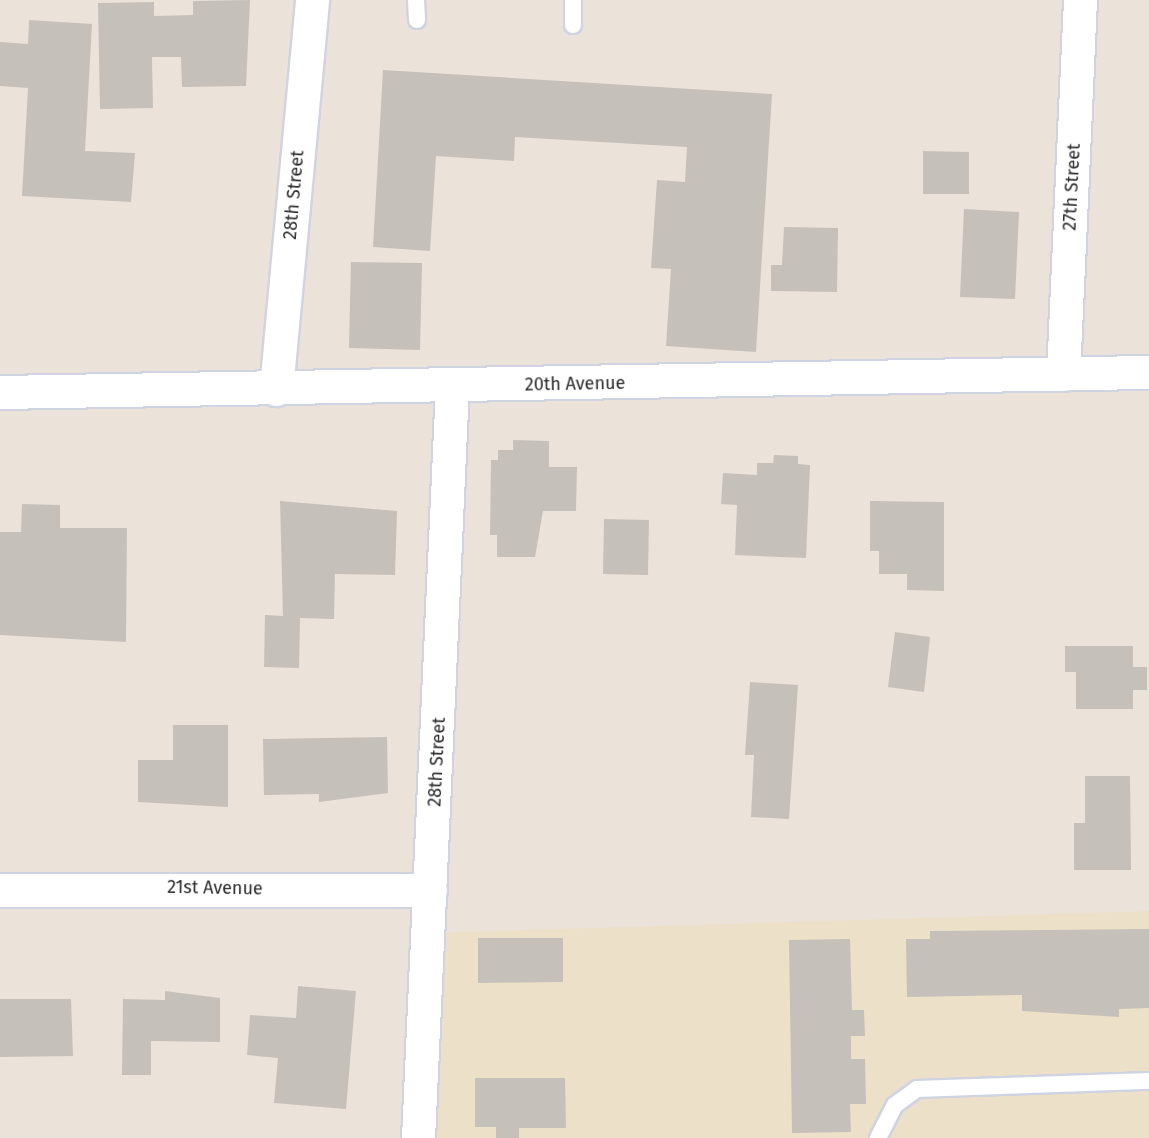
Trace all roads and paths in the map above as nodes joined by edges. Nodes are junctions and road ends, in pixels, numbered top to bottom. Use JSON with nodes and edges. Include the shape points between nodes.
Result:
{"nodes":[{"id":1,"x":313,"y":0,"type":"edge"},
{"id":2,"x":416,"y":0,"type":"edge"},
{"id":3,"x":573,"y":0,"type":"edge"},
{"id":4,"x":1080,"y":0,"type":"edge"},
{"id":5,"x":417,"y":20,"type":"dead end"},
{"id":6,"x":573,"y":25,"type":"dead end"},
{"id":7,"x":1149,"y":372,"type":"edge"},
{"id":8,"x":1063,"y":374,"type":"junction"},
{"id":9,"x":452,"y":387,"type":"junction"},
{"id":10,"x":276,"y":389,"type":"junction"},
{"id":11,"x":0,"y":392,"type":"edge"},
{"id":12,"x":0,"y":890,"type":"edge"},
{"id":13,"x":430,"y":890,"type":"junction"},
{"id":14,"x":1149,"y":1081,"type":"edge"},
{"id":15,"x":418,"y":1138,"type":"edge"},
{"id":16,"x":878,"y":1138,"type":"edge"}],
"edges":[{"from":1,"to":10,"type":"street","name":"28th Street"},
{"from":2,"to":5,"type":"lane"},
{"from":3,"to":6,"type":"lane"},
{"from":4,"to":8,"type":"street","name":"27th Street"},
{"from":7,"to":8,"type":"street","name":"20th Avenue"},
{"from":8,"to":9,"type":"street","name":"20th Avenue"},
{"from":9,"to":10,"type":"street","name":"20th Avenue"},
{"from":9,"to":13,"type":"street","name":"28th Street"},
{"from":10,"to":11,"type":"street","name":"20th Avenue"},
{"from":12,"to":13,"type":"street","name":"21st Avenue"},
{"from":13,"to":15,"type":"street","name":"28th Street"},
{"from":14,"to":16,"type":"lane","via":[[916,1089],[895,1105]]}]}
